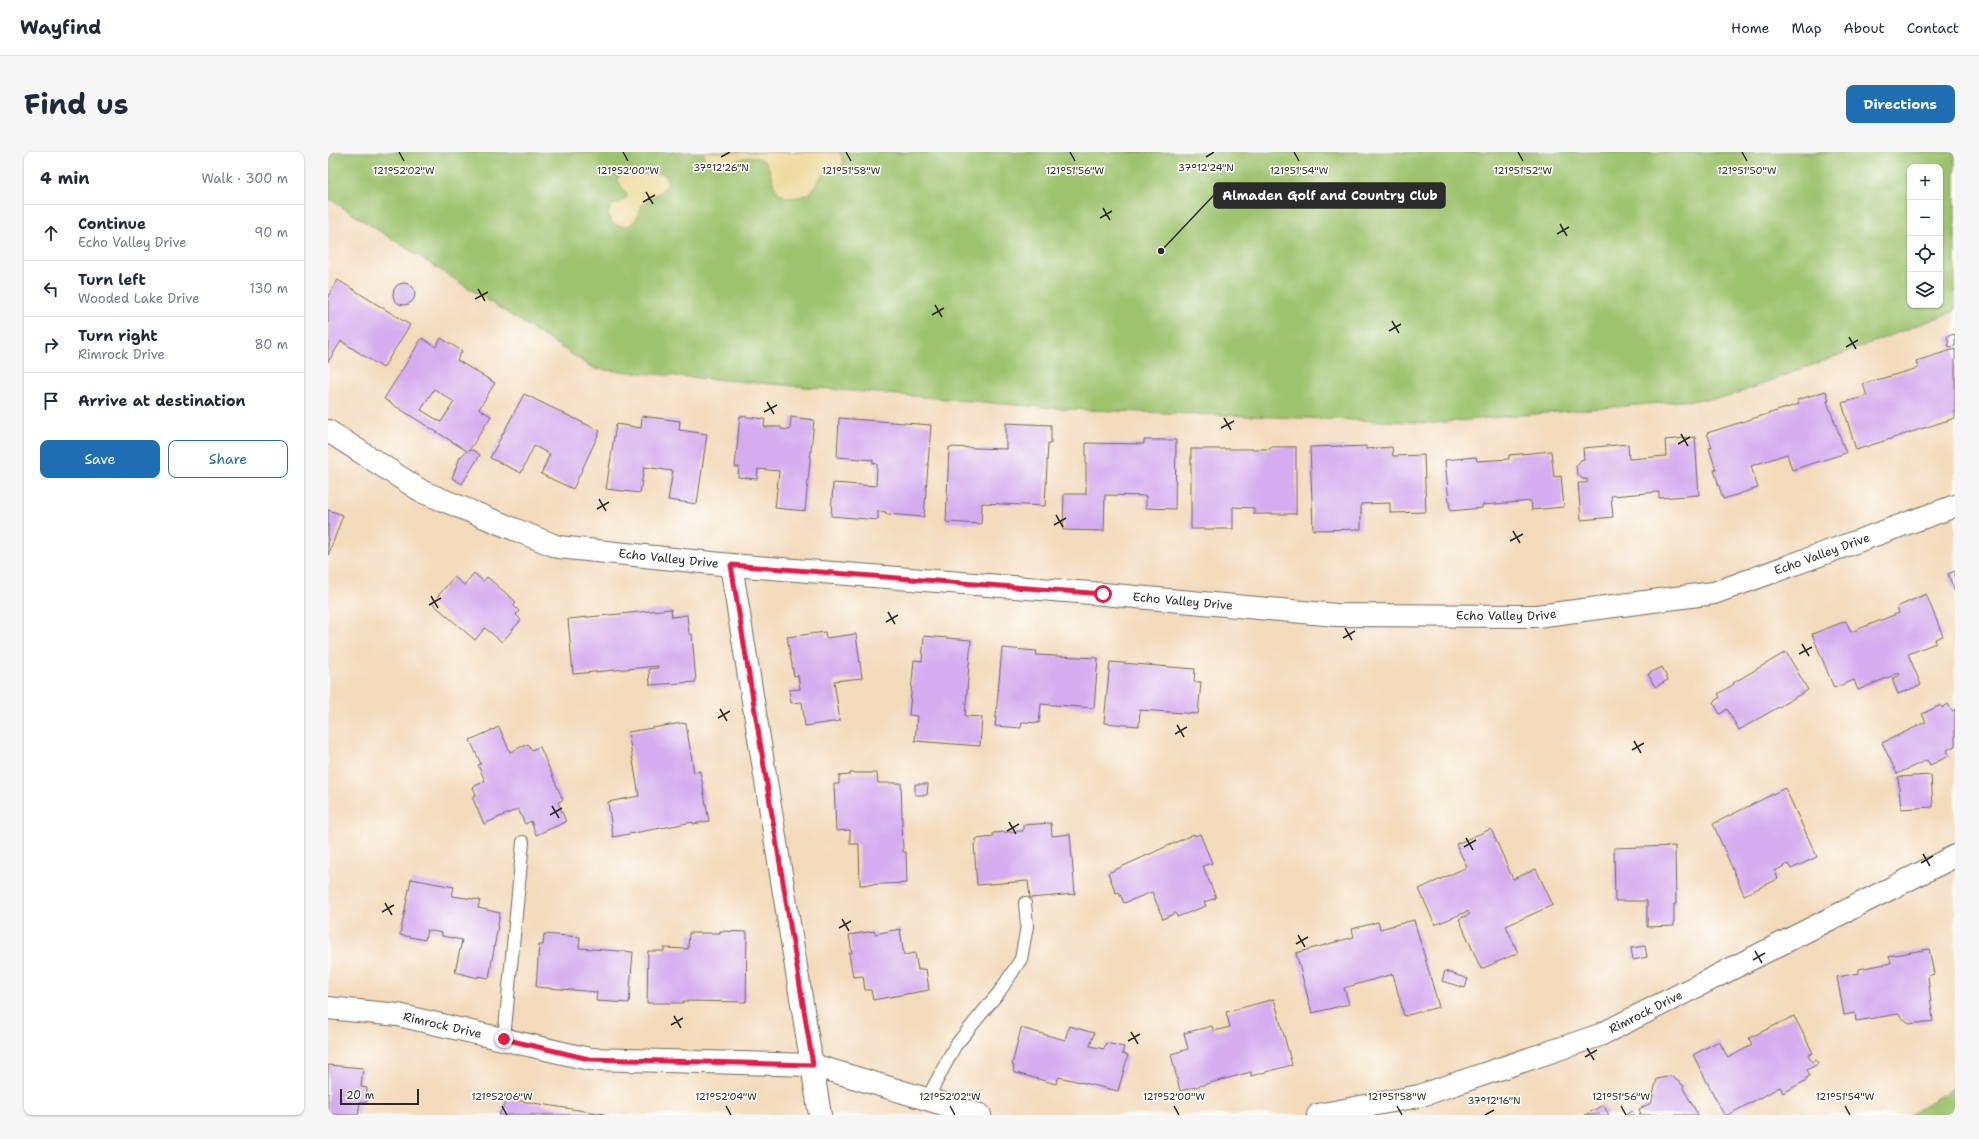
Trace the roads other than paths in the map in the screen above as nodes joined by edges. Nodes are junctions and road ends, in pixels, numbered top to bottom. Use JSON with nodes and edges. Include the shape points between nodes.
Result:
{"nodes":[{"id":1,"x":328,"y":431,"type":"edge"},
{"id":2,"x":1955,"y":506,"type":"edge"},
{"id":3,"x":731,"y":565,"type":"junction"},
{"id":4,"x":523,"y":842,"type":"dead end"},
{"id":5,"x":1955,"y":856,"type":"edge"},
{"id":6,"x":1025,"y":903,"type":"dead end"},
{"id":7,"x":328,"y":1008,"type":"edge"},
{"id":8,"x":504,"y":1039,"type":"junction"},
{"id":9,"x":813,"y":1065,"type":"junction"},
{"id":10,"x":926,"y":1099,"type":"junction"},
{"id":11,"x":820,"y":1115,"type":"edge"},
{"id":12,"x":980,"y":1115,"type":"edge"},
{"id":13,"x":1318,"y":1115,"type":"edge"}],
"edges":[{"from":1,"to":3,"type":"street","name":"Echo Valley Drive","via":[[423,492],[558,547]]},
{"from":2,"to":3,"type":"street","name":"Echo Valley Drive","via":[[1714,593],[1537,616],[1336,615]]},
{"from":3,"to":9,"type":"street"},
{"from":4,"to":8,"type":"lane"},
{"from":5,"to":13,"type":"street","name":"Rimrock Drive","via":[[1600,1035],[1419,1096]]},
{"from":6,"to":10,"type":"lane","via":[[1027,926],[1021,959],[1000,991],[955,1046]]},
{"from":7,"to":8,"type":"street","name":"Rimrock Drive","via":[[398,1015]]},
{"from":8,"to":9,"type":"street","name":"Rimrock Drive","via":[[589,1059]]},
{"from":9,"to":10,"type":"street","name":"Rimrock Drive"},
{"from":9,"to":11,"type":"street"},
{"from":10,"to":12,"type":"street","name":"Rimrock Drive"}]}
